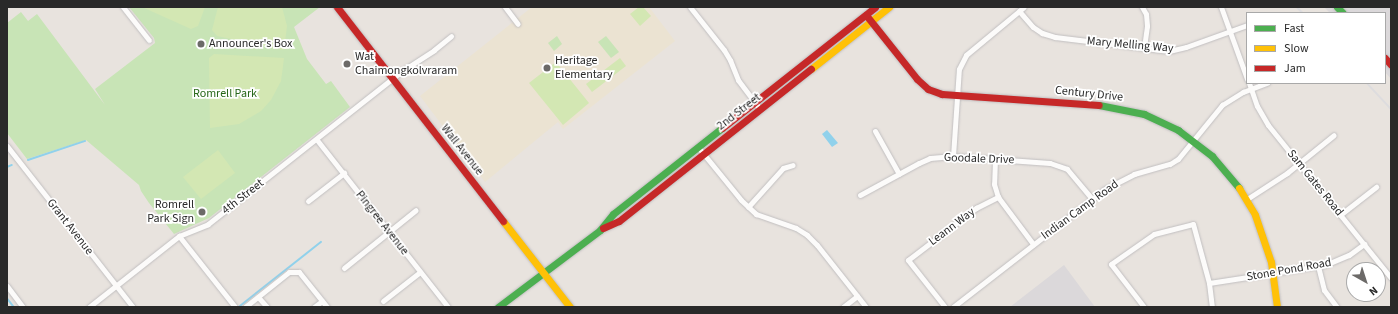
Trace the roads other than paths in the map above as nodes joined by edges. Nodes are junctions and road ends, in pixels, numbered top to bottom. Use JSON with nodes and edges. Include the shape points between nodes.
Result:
{"nodes":[{"id":1,"x":123,"y":7,"type":"edge"},
{"id":2,"x":337,"y":7,"type":"edge"},
{"id":3,"x":505,"y":7,"type":"edge"},
{"id":4,"x":690,"y":7,"type":"edge"},
{"id":5,"x":875,"y":7,"type":"edge"},
{"id":6,"x":889,"y":7,"type":"edge"},
{"id":7,"x":1024,"y":7,"type":"edge"},
{"id":8,"x":1142,"y":7,"type":"edge"},
{"id":9,"x":1220,"y":7,"type":"edge"},
{"id":10,"x":1019,"y":11,"type":"junction"},
{"id":11,"x":866,"y":15,"type":"junction"},
{"id":12,"x":871,"y":21,"type":"junction"},
{"id":13,"x":518,"y":24,"type":"dead end"},
{"id":14,"x":1246,"y":25,"type":"edge"},
{"id":15,"x":1230,"y":32,"type":"junction"},
{"id":16,"x":451,"y":36,"type":"dead end"},
{"id":17,"x":148,"y":40,"type":"dead end"},
{"id":18,"x":1144,"y":48,"type":"junction"},
{"id":19,"x":1246,"y":75,"type":"edge"},
{"id":20,"x":393,"y":78,"type":"junction"},
{"id":21,"x":1249,"y":84,"type":"edge"},
{"id":22,"x":1264,"y":84,"type":"edge"},
{"id":23,"x":1251,"y":89,"type":"junction"},
{"id":24,"x":957,"y":96,"type":"junction"},
{"id":25,"x":755,"y":102,"type":"junction"},
{"id":26,"x":760,"y":108,"type":"junction"},
{"id":27,"x":874,"y":131,"type":"dead end"},
{"id":28,"x":1334,"y":135,"type":"dead end"},
{"id":29,"x":317,"y":140,"type":"junction"},
{"id":30,"x":1193,"y":141,"type":"junction"},
{"id":31,"x":7,"y":146,"type":"edge"},
{"id":32,"x":698,"y":147,"type":"junction"},
{"id":33,"x":703,"y":154,"type":"junction"},
{"id":34,"x":952,"y":156,"type":"junction"},
{"id":35,"x":995,"y":159,"type":"junction"},
{"id":36,"x":1299,"y":164,"type":"junction"},
{"id":37,"x":793,"y":165,"type":"dead end"},
{"id":38,"x":344,"y":173,"type":"junction"},
{"id":39,"x":899,"y":174,"type":"junction"},
{"id":40,"x":1376,"y":187,"type":"dead end"},
{"id":41,"x":860,"y":195,"type":"dead end"},
{"id":42,"x":998,"y":196,"type":"junction"},
{"id":43,"x":1092,"y":198,"type":"junction"},
{"id":44,"x":1247,"y":199,"type":"junction"},
{"id":45,"x":308,"y":201,"type":"dead end"},
{"id":46,"x":748,"y":207,"type":"junction"},
{"id":47,"x":416,"y":210,"type":"dead end"},
{"id":48,"x":1340,"y":215,"type":"junction"},
{"id":49,"x":600,"y":230,"type":"junction"},
{"id":50,"x":389,"y":232,"type":"junction"},
{"id":51,"x":179,"y":236,"type":"junction"},
{"id":52,"x":1033,"y":244,"type":"junction"},
{"id":53,"x":1364,"y":244,"type":"junction"},
{"id":54,"x":1318,"y":266,"type":"junction"},
{"id":55,"x":344,"y":268,"type":"dead end"},
{"id":56,"x":420,"y":272,"type":"junction"},
{"id":57,"x":543,"y":273,"type":"junction"},
{"id":58,"x":1272,"y":273,"type":"junction"},
{"id":59,"x":1391,"y":278,"type":"edge"},
{"id":60,"x":1209,"y":283,"type":"junction"},
{"id":61,"x":7,"y":286,"type":"edge"},
{"id":62,"x":116,"y":286,"type":"junction"},
{"id":63,"x":857,"y":296,"type":"junction"},
{"id":64,"x":258,"y":297,"type":"junction"},
{"id":65,"x":322,"y":301,"type":"junction"},
{"id":66,"x":383,"y":301,"type":"dead end"},
{"id":67,"x":23,"y":307,"type":"edge"},
{"id":68,"x":89,"y":307,"type":"edge"},
{"id":69,"x":133,"y":307,"type":"edge"},
{"id":70,"x":235,"y":307,"type":"edge"},
{"id":71,"x":245,"y":307,"type":"edge"},
{"id":72,"x":267,"y":307,"type":"edge"},
{"id":73,"x":314,"y":307,"type":"edge"},
{"id":74,"x":327,"y":307,"type":"edge"},
{"id":75,"x":448,"y":307,"type":"edge"},
{"id":76,"x":498,"y":307,"type":"edge"},
{"id":77,"x":570,"y":307,"type":"edge"},
{"id":78,"x":843,"y":307,"type":"edge"},
{"id":79,"x":866,"y":307,"type":"edge"},
{"id":80,"x":945,"y":307,"type":"edge"},
{"id":81,"x":953,"y":307,"type":"edge"},
{"id":82,"x":1144,"y":307,"type":"edge"},
{"id":83,"x":1212,"y":307,"type":"edge"},
{"id":84,"x":1277,"y":307,"type":"edge"},
{"id":85,"x":1337,"y":307,"type":"edge"}],
"edges":[{"from":1,"to":17,"type":"street"},
{"from":2,"to":20,"type":"main road","name":"Wall Avenue"},
{"from":3,"to":13,"type":"street"},
{"from":4,"to":25,"type":"street","via":[[724,50],[738,80]]},
{"from":5,"to":11,"type":"main road","name":"2nd Street"},
{"from":6,"to":12,"type":"main road","name":"2nd Street"},
{"from":7,"to":10,"type":"street"},
{"from":8,"to":18,"type":"street","via":[[1146,14],[1147,26]]},
{"from":9,"to":15,"type":"street"},
{"from":10,"to":18,"type":"street","name":"Mary Melling Way","via":[[1033,27],[1055,37]]},
{"from":10,"to":24,"type":"street","via":[[966,55],[959,69]]},
{"from":11,"to":12,"type":"main road","name":"Century Drive"},
{"from":11,"to":25,"type":"main road","name":"2nd Street"},
{"from":12,"to":24,"type":"main road","name":"Century Drive","via":[[917,79],[928,89]]},
{"from":12,"to":26,"type":"main road","name":"2nd Street"},
{"from":14,"to":15,"type":"street","name":"Mary Melling Way"},
{"from":15,"to":18,"type":"street","name":"Mary Melling Way","via":[[1177,50]]},
{"from":15,"to":19,"type":"street"},
{"from":16,"to":20,"type":"street","name":"4th Street"},
{"from":20,"to":29,"type":"street","name":"4th Street"},
{"from":20,"to":57,"type":"main road","name":"Wall Avenue"},
{"from":21,"to":23,"type":"street","name":"Sam Gates Road"},
{"from":22,"to":23,"type":"street","name":"Indian Camp Road"},
{"from":23,"to":30,"type":"street","name":"Indian Camp Road","via":[[1222,105]]},
{"from":23,"to":36,"type":"street","name":"Sam Gates Road","via":[[1262,116]]},
{"from":24,"to":30,"type":"main road","name":"Century Drive","via":[[1112,106],[1163,122]]},
{"from":24,"to":34,"type":"street"},
{"from":25,"to":26,"type":"street"},
{"from":25,"to":32,"type":"main road","name":"2nd Street"},
{"from":26,"to":33,"type":"main road","name":"2nd Street"},
{"from":27,"to":39,"type":"street"},
{"from":28,"to":36,"type":"street"},
{"from":29,"to":38,"type":"street","name":"Pingree Avenue"},
{"from":29,"to":51,"type":"street","name":"4th Street","via":[[208,224]]},
{"from":30,"to":43,"type":"street","name":"Indian Camp Road","via":[[1184,153],[1170,164],[1120,180]]},
{"from":30,"to":44,"type":"main road","name":"Century Drive","via":[[1227,172]]},
{"from":31,"to":62,"type":"street","name":"Grant Avenue"},
{"from":32,"to":33,"type":"street"},
{"from":32,"to":49,"type":"main road","name":"2nd Street","via":[[613,214]]},
{"from":33,"to":46,"type":"street"},
{"from":33,"to":49,"type":"main road","name":"2nd Street","via":[[618,221]]},
{"from":34,"to":35,"type":"street","name":"Goodale Drive"},
{"from":34,"to":39,"type":"street","name":"Goodale Drive","via":[[930,158]]},
{"from":35,"to":42,"type":"street","via":[[994,178]]},
{"from":35,"to":43,"type":"street","name":"Goodale Drive","via":[[1040,161],[1059,166],[1074,176]]},
{"from":36,"to":44,"type":"street"},
{"from":36,"to":48,"type":"street","name":"Sam Gates Road"},
{"from":37,"to":46,"type":"street","via":[[784,168]]},
{"from":38,"to":45,"type":"street"},
{"from":38,"to":50,"type":"street","name":"Pingree Avenue"},
{"from":39,"to":41,"type":"street","name":"Goodale Drive"},
{"from":40,"to":48,"type":"street"},
{"from":42,"to":52,"type":"street"},
{"from":42,"to":80,"type":"street","name":"Leann Way","via":[[976,208],[908,260]]},
{"from":43,"to":52,"type":"street","name":"Indian Camp Road"},
{"from":44,"to":58,"type":"main road","name":"Century Drive","via":[[1264,239]]},
{"from":46,"to":63,"type":"street","via":[[756,214],[796,228],[807,235]]},
{"from":47,"to":50,"type":"street"},
{"from":48,"to":53,"type":"street","name":"Sam Gates Road"},
{"from":49,"to":57,"type":"main road","name":"2nd Street"},
{"from":50,"to":55,"type":"street"},
{"from":50,"to":56,"type":"street","name":"Pingree Avenue"},
{"from":51,"to":62,"type":"street","name":"4th Street"},
{"from":51,"to":70,"type":"street"},
{"from":52,"to":81,"type":"street","name":"Indian Camp Road"},
{"from":53,"to":54,"type":"street","name":"Stone Pond Road","via":[[1337,261]]},
{"from":53,"to":59,"type":"street","name":"Sam Gates Road"},
{"from":54,"to":58,"type":"street","name":"Stone Pond Road"},
{"from":54,"to":85,"type":"street","via":[[1324,290]]},
{"from":56,"to":66,"type":"street"},
{"from":56,"to":75,"type":"street","name":"Pingree Avenue"},
{"from":57,"to":76,"type":"main road","name":"2nd Street"},
{"from":57,"to":77,"type":"main road","name":"Wall Avenue"},
{"from":58,"to":60,"type":"street","name":"Stone Pond Road"},
{"from":58,"to":84,"type":"main road","name":"Century Drive"},
{"from":60,"to":82,"type":"street","via":[[1193,224],[1154,234],[1111,264]]},
{"from":60,"to":83,"type":"street"},
{"from":61,"to":67,"type":"street"},
{"from":62,"to":68,"type":"street","name":"4th Street"},
{"from":62,"to":69,"type":"street","name":"Grant Avenue"},
{"from":63,"to":78,"type":"street"},
{"from":63,"to":79,"type":"street"},
{"from":64,"to":65,"type":"street","via":[[289,272],[299,272]]},
{"from":64,"to":71,"type":"street"},
{"from":64,"to":72,"type":"street"},
{"from":65,"to":73,"type":"street"},
{"from":65,"to":74,"type":"street"}]}
